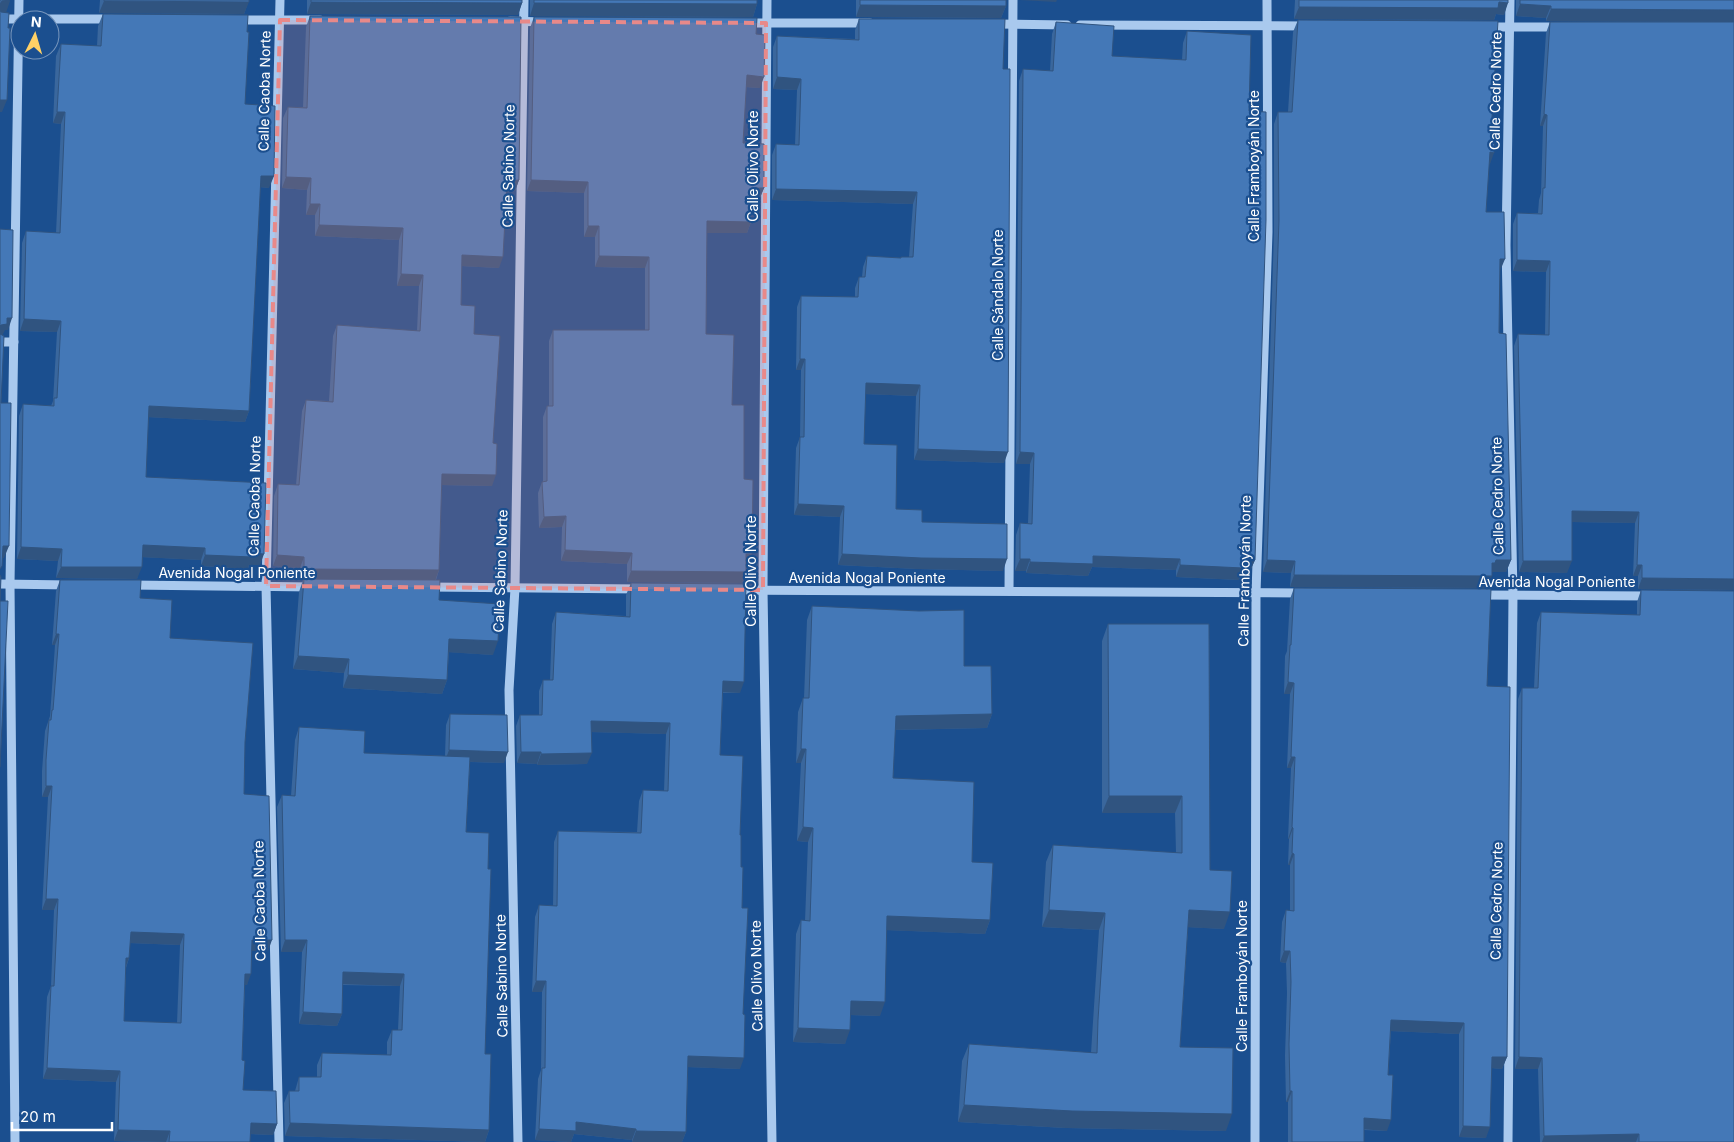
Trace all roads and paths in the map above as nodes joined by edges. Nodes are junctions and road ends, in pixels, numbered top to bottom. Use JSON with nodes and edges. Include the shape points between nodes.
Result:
{"nodes":[{"id":1,"x":280,"y":0,"type":"edge"},
{"id":2,"x":524,"y":0,"type":"edge"},
{"id":3,"x":766,"y":0,"type":"edge"},
{"id":4,"x":1013,"y":0,"type":"edge"},
{"id":5,"x":1267,"y":0,"type":"edge"},
{"id":6,"x":1510,"y":0,"type":"edge"},
{"id":7,"x":60,"y":19,"type":"edge"},
{"id":8,"x":125,"y":19,"type":"edge"},
{"id":9,"x":232,"y":20,"type":"edge"},
{"id":10,"x":280,"y":20,"type":"junction"},
{"id":11,"x":329,"y":20,"type":"edge"},
{"id":12,"x":505,"y":21,"type":"edge"},
{"id":13,"x":525,"y":22,"type":"junction"},
{"id":14,"x":554,"y":22,"type":"edge"},
{"id":15,"x":737,"y":22,"type":"edge"},
{"id":16,"x":766,"y":23,"type":"junction"},
{"id":17,"x":884,"y":24,"type":"edge"},
{"id":18,"x":983,"y":24,"type":"edge"},
{"id":19,"x":1012,"y":24,"type":"junction"},
{"id":20,"x":1266,"y":26,"type":"junction"},
{"id":21,"x":1315,"y":26,"type":"edge"},
{"id":22,"x":1471,"y":27,"type":"edge"},
{"id":23,"x":1510,"y":27,"type":"junction"},
{"id":24,"x":1568,"y":27,"type":"edge"},
{"id":25,"x":18,"y":60,"type":"edge"},
{"id":26,"x":0,"y":342,"type":"edge"},
{"id":27,"x":14,"y":342,"type":"junction"},
{"id":28,"x":0,"y":584,"type":"edge"},
{"id":29,"x":10,"y":584,"type":"junction"},
{"id":30,"x":79,"y":585,"type":"edge"},
{"id":31,"x":118,"y":585,"type":"edge"},
{"id":32,"x":266,"y":586,"type":"junction"},
{"id":33,"x":326,"y":587,"type":"edge"},
{"id":34,"x":415,"y":587,"type":"edge"},
{"id":35,"x":514,"y":588,"type":"junction"},
{"id":36,"x":654,"y":589,"type":"edge"},
{"id":37,"x":724,"y":590,"type":"edge"},
{"id":38,"x":764,"y":590,"type":"junction"},
{"id":39,"x":1009,"y":591,"type":"junction"},
{"id":40,"x":1256,"y":593,"type":"junction"},
{"id":41,"x":1315,"y":593,"type":"edge"},
{"id":42,"x":1473,"y":594,"type":"edge"},
{"id":43,"x":1513,"y":595,"type":"junction"},
{"id":44,"x":1657,"y":596,"type":"edge"},
{"id":45,"x":15,"y":1142,"type":"edge"},
{"id":46,"x":279,"y":1142,"type":"edge"},
{"id":47,"x":518,"y":1142,"type":"edge"},
{"id":48,"x":772,"y":1142,"type":"edge"},
{"id":49,"x":1255,"y":1142,"type":"edge"},
{"id":50,"x":1508,"y":1142,"type":"edge"}],
"edges":[{"from":1,"to":10,"type":"street","name":"Calle Caoba Norte"},
{"from":2,"to":13,"type":"street","name":"Calle Sabino Norte"},
{"from":3,"to":16,"type":"street","name":"Calle Olivo Norte"},
{"from":4,"to":19,"type":"street","name":"Calle Sándalo Norte"},
{"from":5,"to":20,"type":"street","name":"Calle Framboyán Norte"},
{"from":6,"to":23,"type":"street","name":"Calle Cedro Norte"},
{"from":7,"to":8,"type":"street"},
{"from":9,"to":10,"type":"street"},
{"from":10,"to":11,"type":"street"},
{"from":10,"to":32,"type":"street","name":"Calle Caoba Norte"},
{"from":12,"to":13,"type":"street"},
{"from":13,"to":14,"type":"street"},
{"from":13,"to":35,"type":"street","name":"Calle Sabino Norte"},
{"from":15,"to":16,"type":"street"},
{"from":16,"to":17,"type":"street"},
{"from":16,"to":38,"type":"street","name":"Calle Olivo Norte"},
{"from":18,"to":19,"type":"street"},
{"from":19,"to":20,"type":"street"},
{"from":19,"to":39,"type":"street","name":"Calle Sándalo Norte"},
{"from":20,"to":21,"type":"street"},
{"from":20,"to":40,"type":"street","name":"Calle Framboyán Norte","via":[[1268,232]]},
{"from":22,"to":23,"type":"street"},
{"from":23,"to":24,"type":"street"},
{"from":23,"to":43,"type":"street","name":"Calle Cedro Norte","via":[[1506,246]]},
{"from":25,"to":27,"type":"street"},
{"from":26,"to":27,"type":"street"},
{"from":27,"to":29,"type":"street"},
{"from":28,"to":29,"type":"street"},
{"from":29,"to":30,"type":"street"},
{"from":29,"to":45,"type":"street"},
{"from":31,"to":32,"type":"street","name":"Avenida Nogal Poniente"},
{"from":32,"to":33,"type":"street","name":"Avenida Nogal Poniente"},
{"from":32,"to":46,"type":"street","name":"Calle Caoba Norte"},
{"from":34,"to":35,"type":"street"},
{"from":35,"to":36,"type":"street"},
{"from":35,"to":47,"type":"street","name":"Calle Sabino Norte","via":[[509,690]]},
{"from":37,"to":38,"type":"street","name":"Avenida Nogal Poniente"},
{"from":38,"to":39,"type":"street","name":"Avenida Nogal Poniente"},
{"from":38,"to":48,"type":"street","name":"Calle Olivo Norte"},
{"from":39,"to":40,"type":"street","name":"Avenida Nogal Poniente"},
{"from":40,"to":41,"type":"street","name":"Avenida Nogal Poniente"},
{"from":40,"to":49,"type":"street","name":"Calle Framboyán Norte"},
{"from":42,"to":43,"type":"street","name":"Avenida Nogal Poniente"},
{"from":43,"to":44,"type":"street","name":"Avenida Nogal Poniente"},
{"from":43,"to":50,"type":"street","name":"Calle Cedro Norte"}]}
